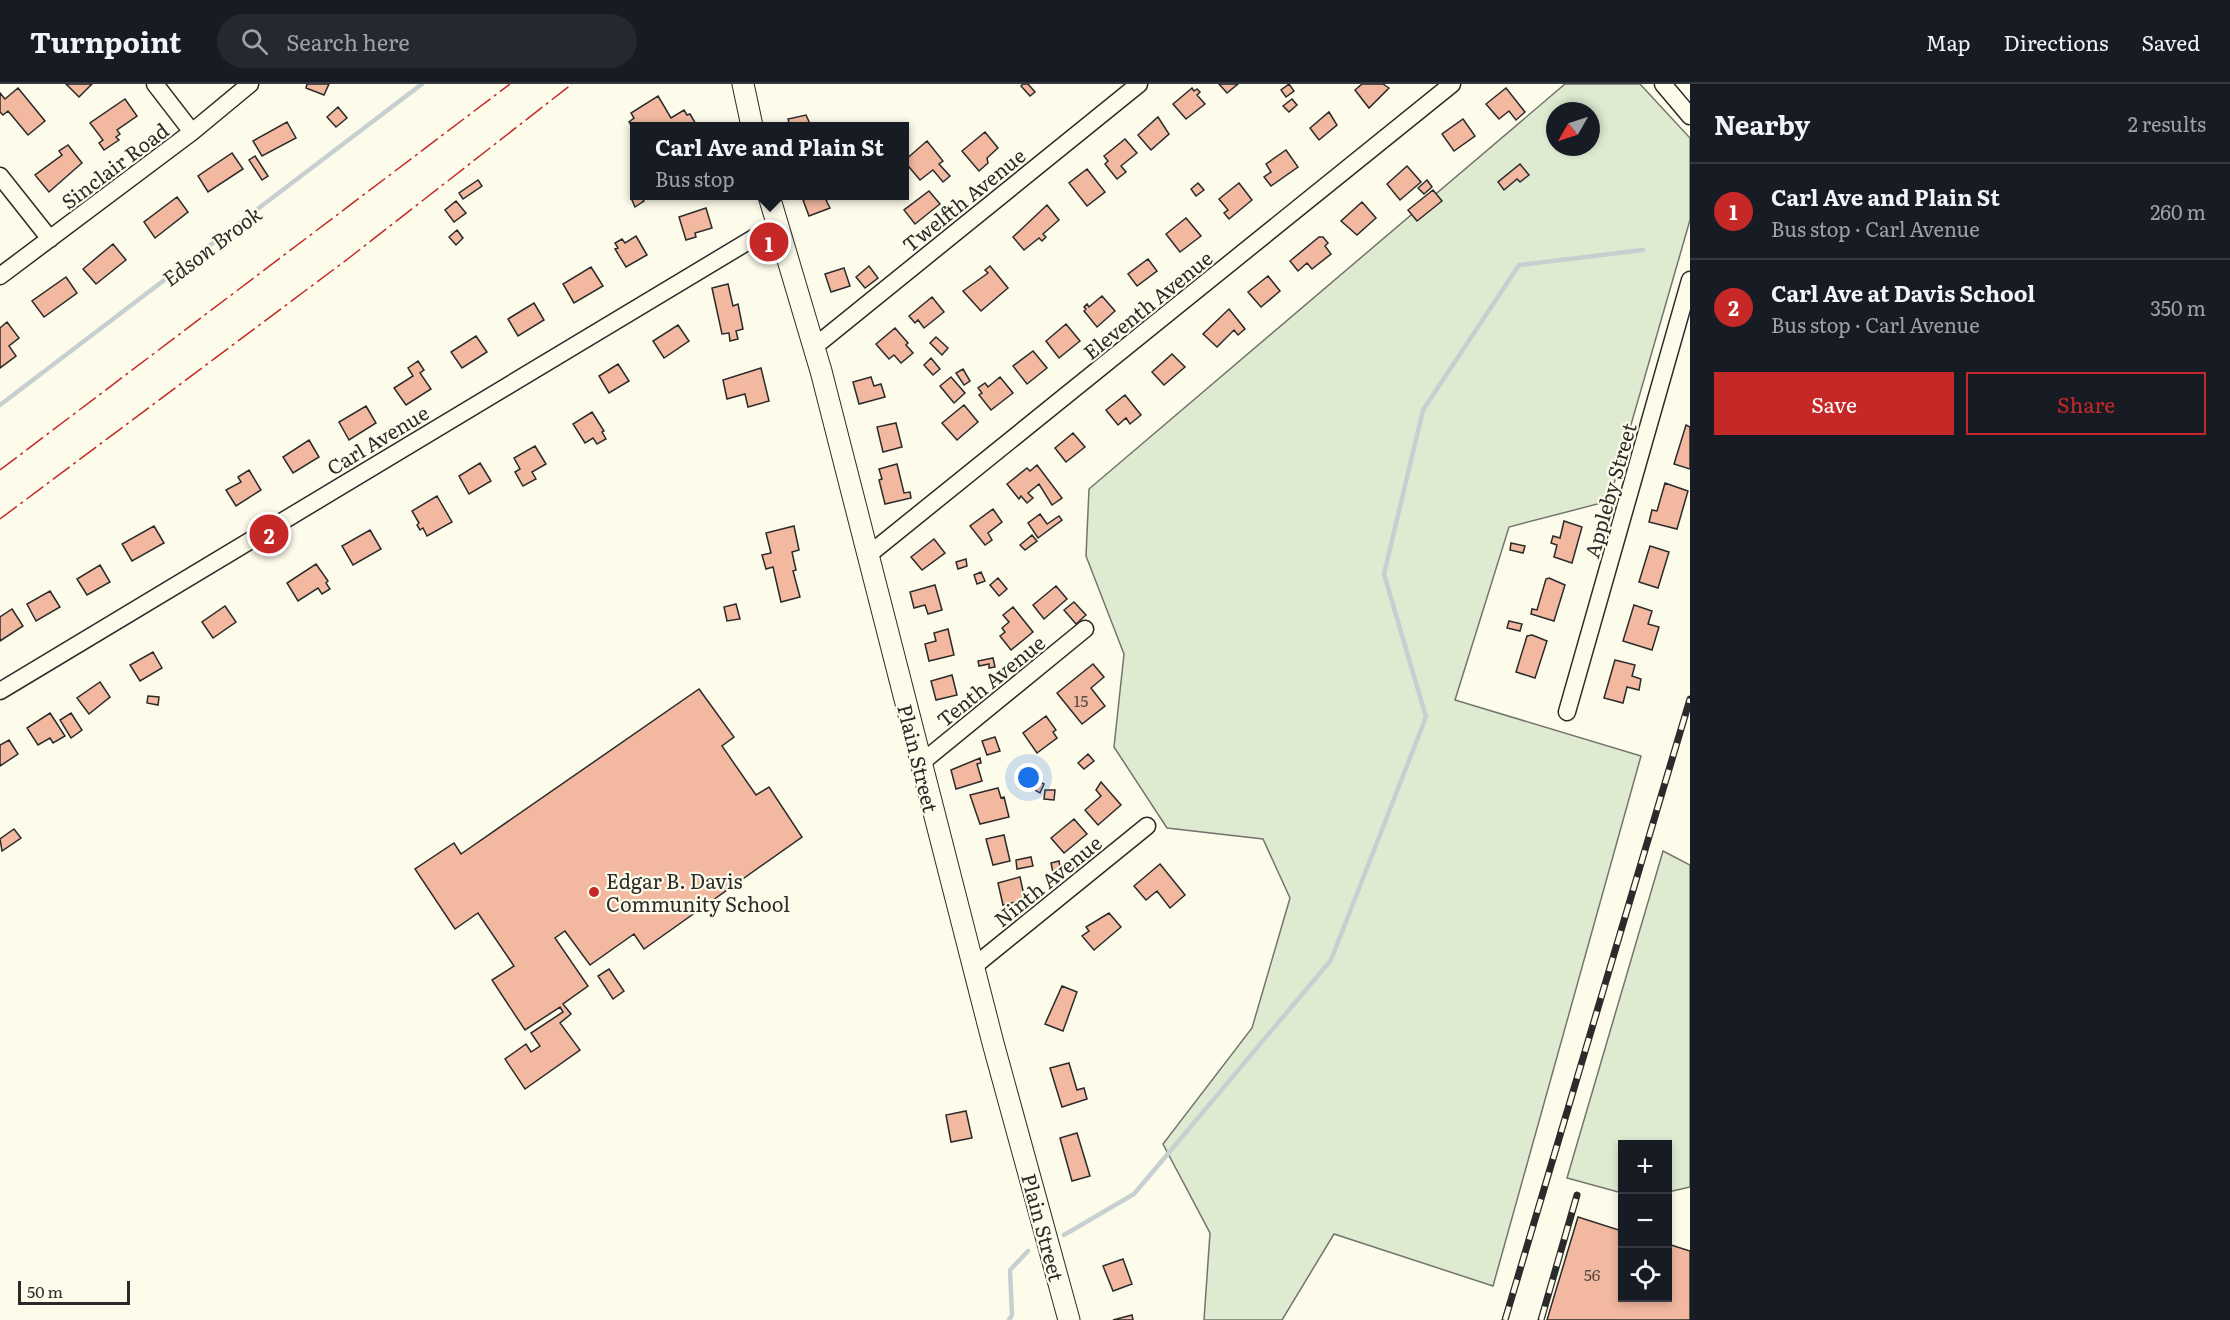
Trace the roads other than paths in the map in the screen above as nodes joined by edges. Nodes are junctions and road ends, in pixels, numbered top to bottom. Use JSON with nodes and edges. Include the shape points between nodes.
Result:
{"nodes":[{"id":1,"x":155,"y":84,"type":"edge"},
{"id":2,"x":250,"y":84,"type":"edge"},
{"id":3,"x":743,"y":84,"type":"edge"},
{"id":4,"x":1138,"y":84,"type":"edge"},
{"id":5,"x":1452,"y":84,"type":"edge"},
{"id":6,"x":1663,"y":84,"type":"edge"},
{"id":7,"x":1690,"y":116,"type":"edge"},
{"id":8,"x":751,"y":122,"type":"edge"},
{"id":9,"x":192,"y":132,"type":"junction"},
{"id":10,"x":0,"y":176,"type":"edge"},
{"id":11,"x":770,"y":200,"type":"edge"},
{"id":12,"x":777,"y":224,"type":"junction"},
{"id":13,"x":50,"y":239,"type":"junction"},
{"id":14,"x":0,"y":276,"type":"edge"},
{"id":15,"x":1690,"y":280,"type":"edge"},
{"id":16,"x":814,"y":347,"type":"junction"},
{"id":17,"x":867,"y":556,"type":"junction"},
{"id":18,"x":1085,"y":629,"type":"dead end"},
{"id":19,"x":0,"y":691,"type":"edge"},
{"id":20,"x":1568,"y":712,"type":"dead end"},
{"id":21,"x":921,"y":763,"type":"junction"},
{"id":22,"x":1147,"y":826,"type":"dead end"},
{"id":23,"x":973,"y":967,"type":"junction"},
{"id":24,"x":1069,"y":1320,"type":"edge"}],
"edges":[{"from":1,"to":9,"type":"street"},
{"from":2,"to":9,"type":"street","name":"Sinclair Road"},
{"from":3,"to":8,"type":"main road"},
{"from":4,"to":16,"type":"street","name":"Twelfth Avenue"},
{"from":5,"to":17,"type":"street","name":"Eleventh Avenue"},
{"from":6,"to":7,"type":"street"},
{"from":9,"to":13,"type":"street","name":"Sinclair Road"},
{"from":10,"to":13,"type":"street"},
{"from":11,"to":12,"type":"main road","name":"Plain Street"},
{"from":12,"to":16,"type":"main road","name":"Plain Street"},
{"from":12,"to":19,"type":"street","name":"Carl Avenue"},
{"from":13,"to":14,"type":"street","name":"Sinclair Road"},
{"from":15,"to":20,"type":"street","name":"Appleby Street"},
{"from":16,"to":17,"type":"main road","name":"Plain Street"},
{"from":17,"to":21,"type":"main road","name":"Plain Street"},
{"from":18,"to":21,"type":"street","name":"Tenth Avenue"},
{"from":21,"to":23,"type":"main road","name":"Plain Street"},
{"from":22,"to":23,"type":"street","name":"Ninth Avenue"},
{"from":23,"to":24,"type":"main road","name":"Plain Street"}]}
